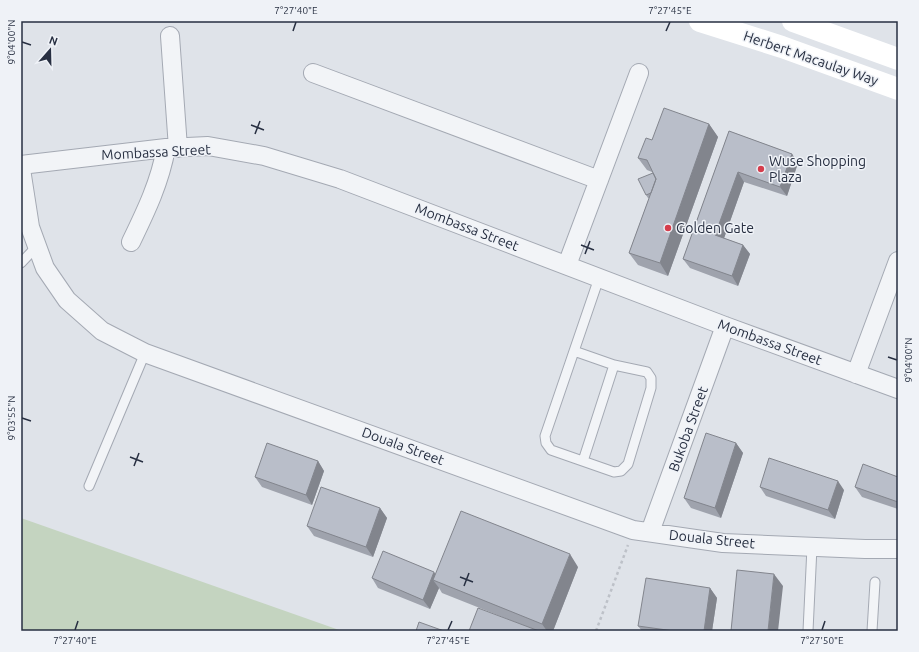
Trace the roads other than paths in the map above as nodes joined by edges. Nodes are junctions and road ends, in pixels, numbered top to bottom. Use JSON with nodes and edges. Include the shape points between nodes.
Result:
{"nodes":[{"id":1,"x":700,"y":21,"type":"edge"},
{"id":2,"x":793,"y":21,"type":"edge"},
{"id":3,"x":170,"y":36,"type":"dead end"},
{"id":4,"x":898,"y":59,"type":"edge"},
{"id":5,"x":313,"y":73,"type":"dead end"},
{"id":6,"x":639,"y":73,"type":"dead end"},
{"id":7,"x":898,"y":89,"type":"edge"},
{"id":8,"x":172,"y":148,"type":"junction"},
{"id":9,"x":21,"y":165,"type":"edge"},
{"id":10,"x":21,"y":169,"type":"edge"},
{"id":11,"x":599,"y":180,"type":"junction"},
{"id":12,"x":131,"y":242,"type":"dead end"},
{"id":13,"x":37,"y":246,"type":"junction"},
{"id":14,"x":898,"y":261,"type":"edge"},
{"id":15,"x":21,"y":263,"type":"edge"},
{"id":16,"x":567,"y":265,"type":"junction"},
{"id":17,"x":599,"y":278,"type":"junction"},
{"id":18,"x":894,"y":286,"type":"edge"},
{"id":19,"x":725,"y":326,"type":"junction"},
{"id":20,"x":574,"y":351,"type":"junction"},
{"id":21,"x":145,"y":353,"type":"junction"},
{"id":22,"x":614,"y":365,"type":"junction"},
{"id":23,"x":856,"y":374,"type":"junction"},
{"id":24,"x":898,"y":389,"type":"edge"},
{"id":25,"x":583,"y":461,"type":"junction"},
{"id":26,"x":88,"y":486,"type":"dead end"},
{"id":27,"x":642,"y":531,"type":"junction"},
{"id":28,"x":812,"y":547,"type":"junction"},
{"id":29,"x":898,"y":548,"type":"edge"},
{"id":30,"x":875,"y":582,"type":"dead end"},
{"id":31,"x":808,"y":631,"type":"edge"},
{"id":32,"x":872,"y":631,"type":"edge"}],
"edges":[{"from":1,"to":7,"type":"main road","name":"Herbert Macaulay Way","via":[[782,47]]},
{"from":2,"to":4,"type":"main road","name":"Herbert Macaulay Way"},
{"from":3,"to":8,"type":"street"},
{"from":5,"to":11,"type":"street"},
{"from":6,"to":11,"type":"street"},
{"from":8,"to":9,"type":"street","name":"Mombassa Street"},
{"from":8,"to":12,"type":"street"},
{"from":8,"to":16,"type":"street","name":"Mombassa Street","via":[[208,146],[264,156],[332,176]]},
{"from":10,"to":13,"type":"street","name":"Douala Street","via":[[30,227]]},
{"from":11,"to":16,"type":"street"},
{"from":13,"to":15,"type":"lane"},
{"from":13,"to":21,"type":"street","name":"Douala Street","via":[[45,268],[67,300],[102,331]]},
{"from":14,"to":18,"type":"street"},
{"from":16,"to":17,"type":"street","name":"Mombassa Street"},
{"from":17,"to":19,"type":"street","name":"Mombassa Street"},
{"from":17,"to":20,"type":"lane"},
{"from":18,"to":23,"type":"street"},
{"from":19,"to":23,"type":"street","name":"Mombassa Street"},
{"from":19,"to":27,"type":"street","name":"Bukoba Street"},
{"from":20,"to":22,"type":"lane"},
{"from":20,"to":25,"type":"lane","via":[[545,436],[546,444],[552,450]]},
{"from":21,"to":26,"type":"lane"},
{"from":21,"to":27,"type":"street","name":"Douala Street"},
{"from":22,"to":25,"type":"lane"},
{"from":22,"to":25,"type":"lane","via":[[647,372],[651,378],[651,388],[628,464],[621,471],[614,472]]},
{"from":23,"to":24,"type":"street","name":"Mombassa Street"},
{"from":27,"to":28,"type":"street","name":"Douala Street","via":[[723,543]]},
{"from":28,"to":29,"type":"street","name":"Douala Street"},
{"from":28,"to":31,"type":"lane"},
{"from":30,"to":32,"type":"lane"}]}
